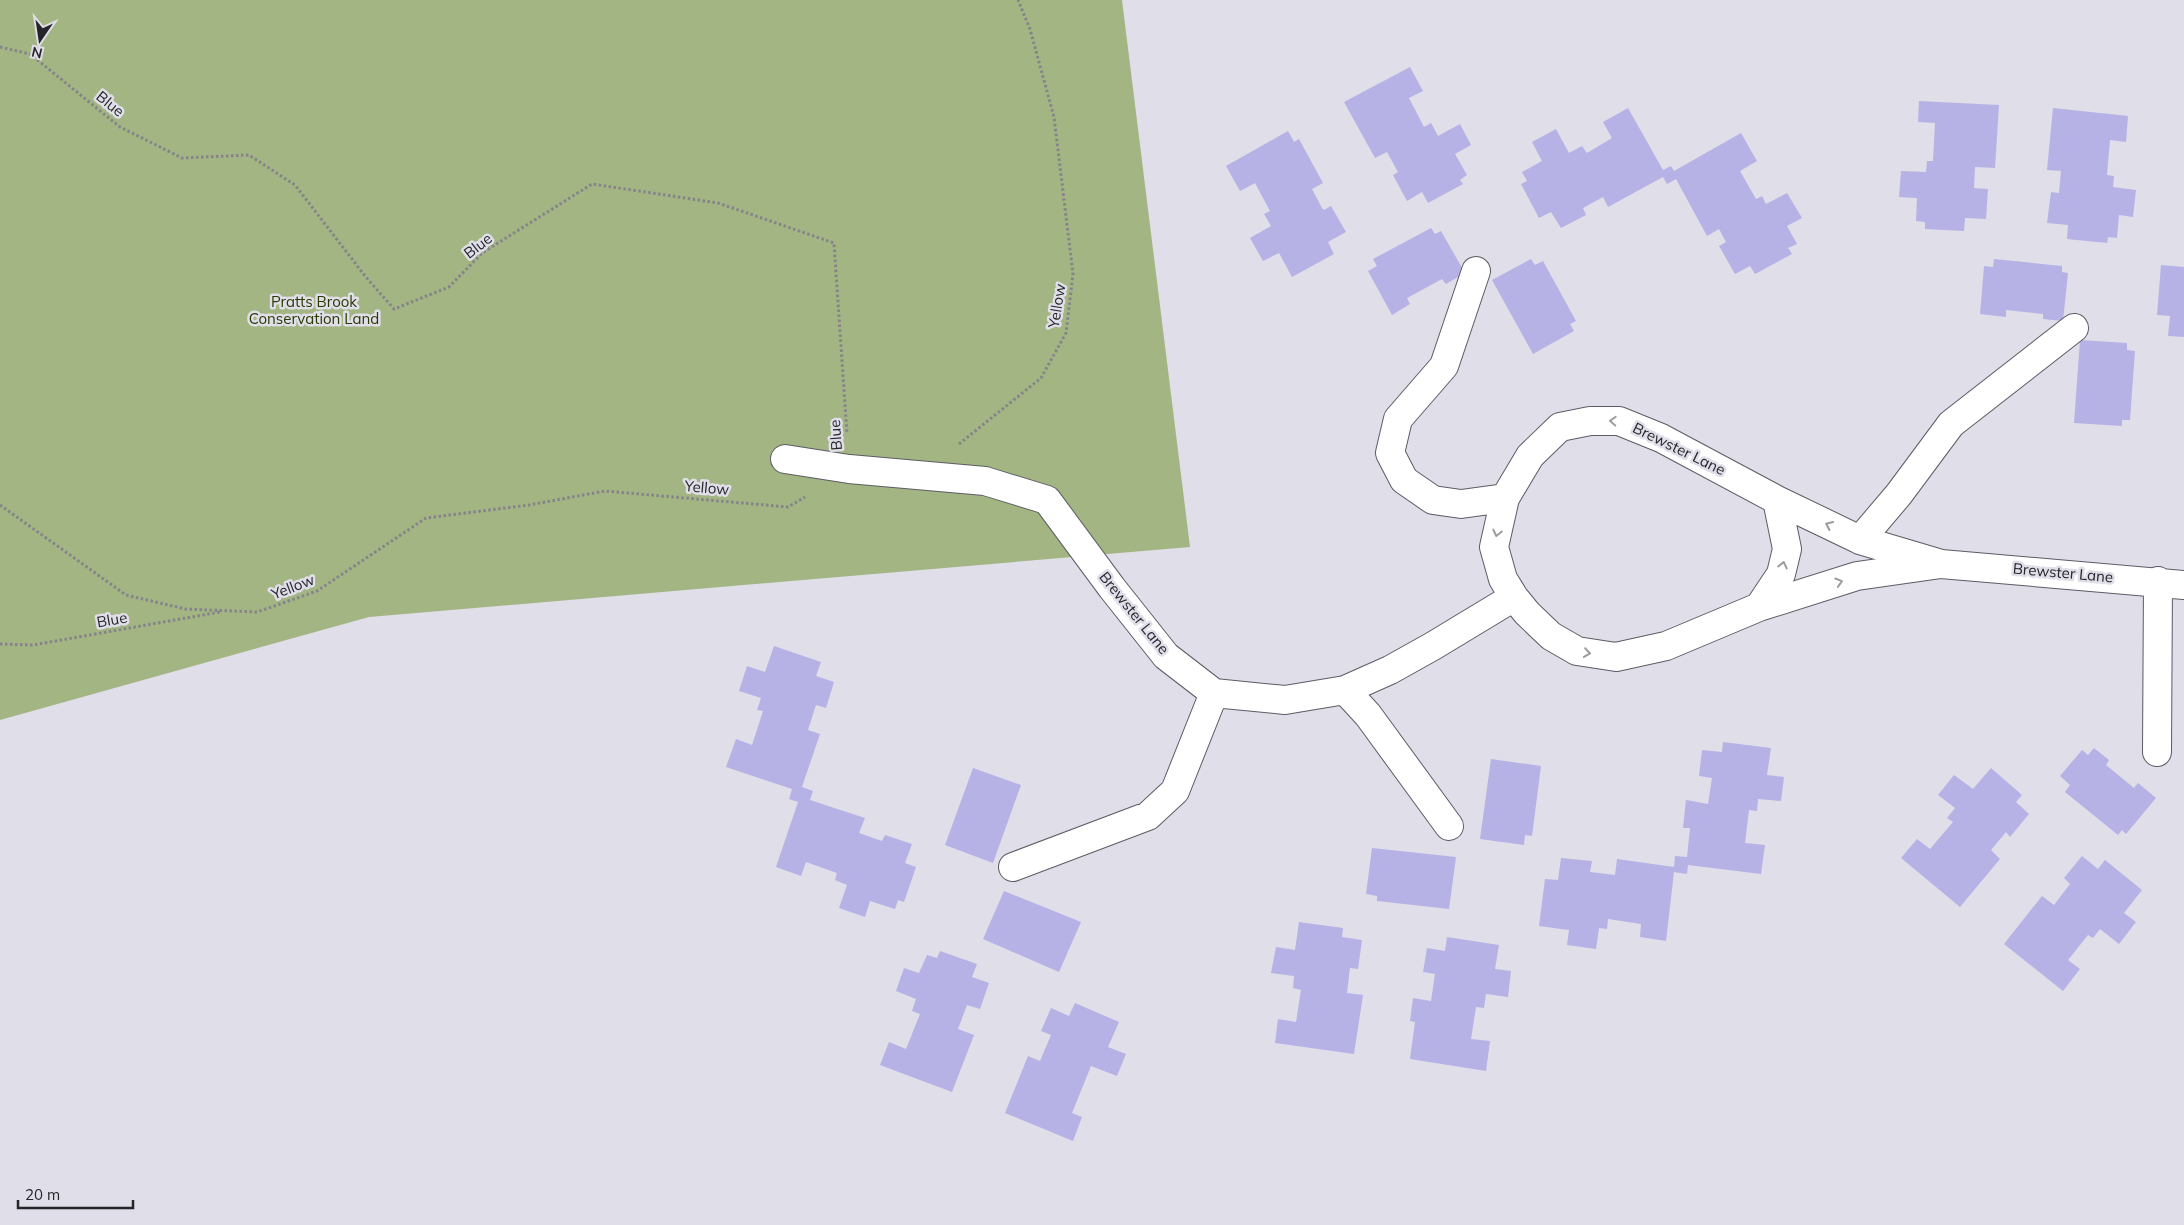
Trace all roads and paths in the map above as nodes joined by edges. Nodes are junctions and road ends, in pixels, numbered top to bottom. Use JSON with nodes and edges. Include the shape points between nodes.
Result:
{"nodes":[{"id":1,"x":1018,"y":0,"type":"edge"},
{"id":2,"x":0,"y":47,"type":"edge"},
{"id":3,"x":1476,"y":272,"type":"dead end"},
{"id":4,"x":2074,"y":328,"type":"dead end"},
{"id":5,"x":955,"y":448,"type":"dead end"},
{"id":6,"x":785,"y":459,"type":"dead end"},
{"id":7,"x":849,"y":469,"type":"junction"},
{"id":8,"x":1505,"y":498,"type":"junction"},
{"id":9,"x":1777,"y":500,"type":"junction"},
{"id":10,"x":0,"y":505,"type":"edge"},
{"id":11,"x":1860,"y":540,"type":"junction"},
{"id":12,"x":1941,"y":564,"type":"junction"},
{"id":13,"x":2171,"y":583,"type":"edge"},
{"id":14,"x":1514,"y":597,"type":"junction"},
{"id":15,"x":1759,"y":607,"type":"junction"},
{"id":16,"x":228,"y":611,"type":"junction"},
{"id":17,"x":0,"y":644,"type":"edge"},
{"id":18,"x":1345,"y":690,"type":"junction"},
{"id":19,"x":1214,"y":693,"type":"junction"},
{"id":20,"x":2157,"y":752,"type":"dead end"},
{"id":21,"x":1448,"y":826,"type":"dead end"},
{"id":22,"x":1012,"y":868,"type":"dead end"}],
"edges":[{"from":1,"to":5,"type":"path","name":"Yellow","via":[[1030,29],[1054,117],[1073,274],[1066,333],[1042,378]]},
{"from":2,"to":7,"type":"path","name":"Blue","via":[[30,54],[120,127],[182,158],[249,154],[295,185],[364,276],[394,309],[449,287],[482,254],[592,184],[718,203],[834,243]]},
{"from":3,"to":8,"type":"street","via":[[1444,366],[1398,419],[1390,453],[1404,480],[1433,500],[1461,504]]},
{"from":4,"to":11,"type":"street","via":[[1951,424]]},
{"from":6,"to":7,"type":"street","name":"Brewster Lane"},
{"from":7,"to":16,"type":"path","name":"Yellow","via":[[788,507],[605,491],[529,505],[426,518],[317,591],[257,612]]},
{"from":7,"to":19,"type":"street","name":"Brewster Lane","via":[[985,481],[1047,500],[1166,656]]},
{"from":9,"to":8,"type":"street","name":"Brewster Lane","one_way":true,"via":[[1661,438],[1619,420],[1560,427],[1530,456]]},
{"from":8,"to":14,"type":"street","name":"Brewster Lane","one_way":true,"via":[[1494,547],[1503,579]]},
{"from":11,"to":9,"type":"street","name":"Brewster Lane","one_way":true},
{"from":15,"to":9,"type":"street","one_way":true,"via":[[1781,574],[1787,549]]},
{"from":10,"to":16,"type":"path","name":"Yellow","via":[[126,595],[185,609]]},
{"from":11,"to":12,"type":"street","name":"Brewster Lane"},
{"from":12,"to":13,"type":"street","name":"Brewster Lane"},
{"from":15,"to":12,"type":"street","name":"Brewster Lane","one_way":true,"via":[[1857,576]]},
{"from":13,"to":20,"type":"street"},
{"from":14,"to":15,"type":"street","name":"Brewster Lane","one_way":true,"via":[[1557,640],[1577,651],[1616,657],[1666,646]]},
{"from":14,"to":18,"type":"street","via":[[1425,651]]},
{"from":16,"to":17,"type":"path","name":"Blue","via":[[33,645]]},
{"from":18,"to":19,"type":"street","via":[[1285,700]]},
{"from":18,"to":21,"type":"street","via":[[1368,715]]},
{"from":19,"to":22,"type":"street","via":[[1175,791],[1148,816]]}]}
